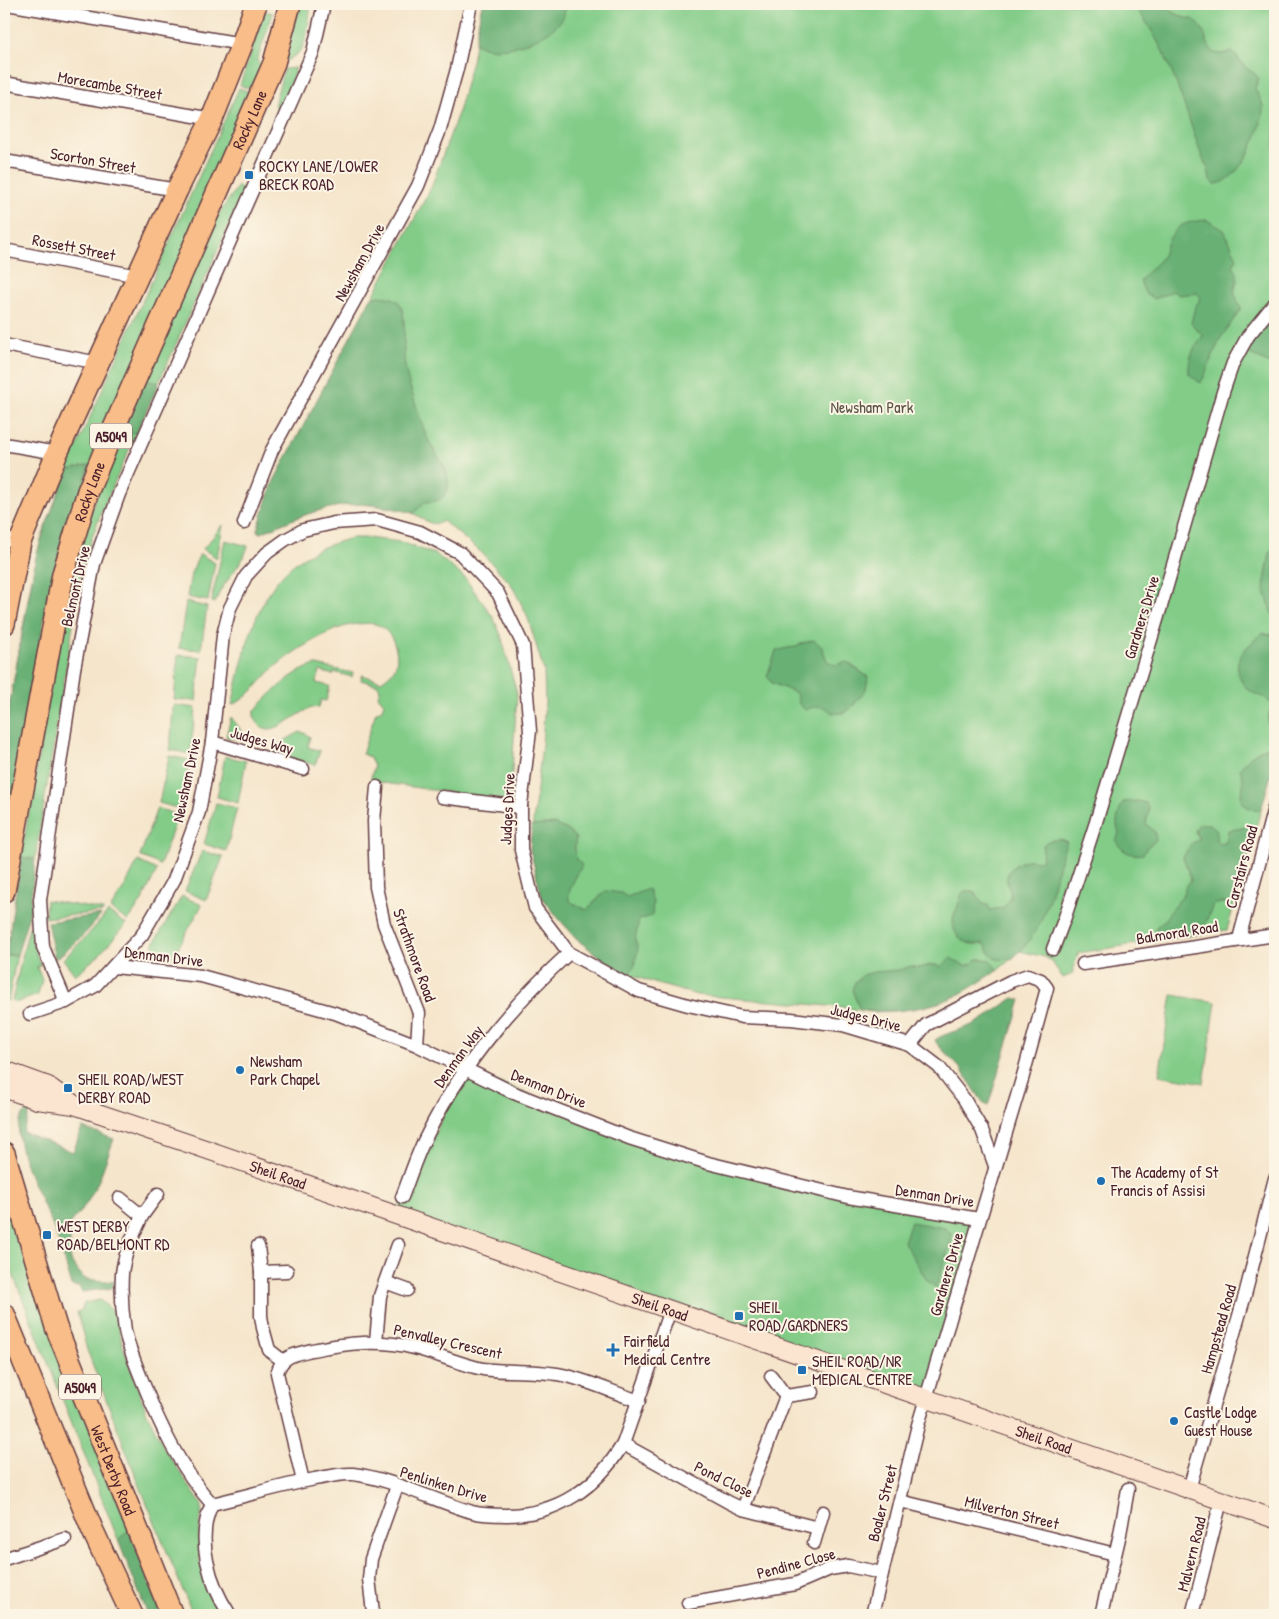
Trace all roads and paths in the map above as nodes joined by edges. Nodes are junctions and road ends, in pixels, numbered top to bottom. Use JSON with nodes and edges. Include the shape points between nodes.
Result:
{"nodes":[{"id":1,"x":6,"y":4,"type":"edge"},
{"id":2,"x":256,"y":4,"type":"edge"},
{"id":3,"x":290,"y":4,"type":"edge"},
{"id":4,"x":324,"y":4,"type":"edge"},
{"id":5,"x":471,"y":4,"type":"edge"},
{"id":6,"x":242,"y":44,"type":"junction"},
{"id":7,"x":4,"y":83,"type":"edge"},
{"id":8,"x":212,"y":119,"type":"junction"},
{"id":9,"x":4,"y":161,"type":"edge"},
{"id":10,"x":177,"y":190,"type":"junction"},
{"id":11,"x":4,"y":250,"type":"edge"},
{"id":12,"x":138,"y":276,"type":"junction"},
{"id":13,"x":1275,"y":303,"type":"edge"},
{"id":14,"x":4,"y":345,"type":"edge"},
{"id":15,"x":99,"y":362,"type":"junction"},
{"id":16,"x":4,"y":444,"type":"edge"},
{"id":17,"x":57,"y":453,"type":"junction"},
{"id":18,"x":244,"y":523,"type":"dead end"},
{"id":19,"x":12,"y":540,"type":"edge"},
{"id":20,"x":268,"y":553,"type":"joint"},
{"id":21,"x":4,"y":624,"type":"edge"},
{"id":22,"x":212,"y":742,"type":"junction"},
{"id":23,"x":303,"y":769,"type":"dead end"},
{"id":24,"x":377,"y":787,"type":"dead end"},
{"id":25,"x":442,"y":797,"type":"dead end"},
{"id":26,"x":1275,"y":804,"type":"edge"},
{"id":27,"x":521,"y":807,"type":"junction"},
{"id":28,"x":4,"y":891,"type":"edge"},
{"id":29,"x":1275,"y":935,"type":"edge"},
{"id":30,"x":1238,"y":939,"type":"junction"},
{"id":31,"x":1053,"y":949,"type":"dead end"},
{"id":32,"x":568,"y":953,"type":"junction"},
{"id":33,"x":1083,"y":964,"type":"dead end"},
{"id":34,"x":114,"y":967,"type":"junction"},
{"id":35,"x":66,"y":1002,"type":"junction"},
{"id":36,"x":30,"y":1014,"type":"dead end"},
{"id":37,"x":417,"y":1045,"type":"junction"},
{"id":38,"x":910,"y":1045,"type":"junction"},
{"id":39,"x":4,"y":1070,"type":"edge"},
{"id":40,"x":466,"y":1070,"type":"junction"},
{"id":41,"x":4,"y":1088,"type":"edge"},
{"id":42,"x":74,"y":1105,"type":"junction"},
{"id":43,"x":4,"y":1153,"type":"edge"},
{"id":44,"x":995,"y":1166,"type":"junction"},
{"id":45,"x":1275,"y":1178,"type":"edge"},
{"id":46,"x":158,"y":1194,"type":"dead end"},
{"id":47,"x":402,"y":1197,"type":"dead end"},
{"id":48,"x":120,"y":1198,"type":"dead end"},
{"id":49,"x":142,"y":1216,"type":"junction"},
{"id":50,"x":980,"y":1219,"type":"junction"},
{"id":51,"x":398,"y":1245,"type":"dead end"},
{"id":52,"x":258,"y":1246,"type":"dead end"},
{"id":53,"x":287,"y":1271,"type":"dead end"},
{"id":54,"x":261,"y":1272,"type":"junction"},
{"id":55,"x":385,"y":1282,"type":"junction"},
{"id":56,"x":407,"y":1290,"type":"dead end"},
{"id":57,"x":670,"y":1310,"type":"junction"},
{"id":58,"x":5,"y":1319,"type":"edge"},
{"id":59,"x":376,"y":1342,"type":"junction"},
{"id":60,"x":283,"y":1361,"type":"junction"},
{"id":61,"x":771,"y":1376,"type":"dead end"},
{"id":62,"x":813,"y":1392,"type":"dead end"},
{"id":63,"x":786,"y":1396,"type":"junction"},
{"id":64,"x":926,"y":1399,"type":"junction"},
{"id":65,"x":639,"y":1401,"type":"junction"},
{"id":66,"x":623,"y":1444,"type":"junction"},
{"id":67,"x":303,"y":1481,"type":"junction"},
{"id":68,"x":397,"y":1486,"type":"junction"},
{"id":69,"x":1128,"y":1489,"type":"dead end"},
{"id":70,"x":1189,"y":1489,"type":"junction"},
{"id":71,"x":1221,"y":1501,"type":"junction"},
{"id":72,"x":900,"y":1502,"type":"junction"},
{"id":73,"x":212,"y":1504,"type":"junction"},
{"id":74,"x":743,"y":1509,"type":"junction"},
{"id":75,"x":822,"y":1512,"type":"dead end"},
{"id":76,"x":1275,"y":1519,"type":"edge"},
{"id":77,"x":818,"y":1528,"type":"junction"},
{"id":78,"x":65,"y":1539,"type":"dead end"},
{"id":79,"x":814,"y":1543,"type":"dead end"},
{"id":80,"x":1116,"y":1554,"type":"junction"},
{"id":81,"x":4,"y":1560,"type":"edge"},
{"id":82,"x":882,"y":1573,"type":"junction"},
{"id":83,"x":688,"y":1603,"type":"dead end"},
{"id":84,"x":374,"y":1614,"type":"edge"},
{"id":85,"x":132,"y":1615,"type":"edge"},
{"id":86,"x":172,"y":1615,"type":"edge"},
{"id":87,"x":230,"y":1615,"type":"edge"},
{"id":88,"x":872,"y":1615,"type":"edge"},
{"id":89,"x":1101,"y":1615,"type":"edge"},
{"id":90,"x":1192,"y":1615,"type":"edge"}],
"edges":[{"from":1,"to":6,"type":"street"},
{"from":2,"to":6,"type":"highway","number":"A5049"},
{"from":3,"to":28,"type":"highway","name":"Rocky Lane","number":"A5049","via":[[274,63],[88,491],[63,574]]},
{"from":4,"to":35,"type":"street","name":"Belmont Drive","via":[[314,52],[119,494],[94,564],[74,669],[40,900],[44,947]]},
{"from":5,"to":18,"type":"street","name":"Newsham Drive","via":[[440,130],[418,186],[272,450]]},
{"from":6,"to":8,"type":"highway","number":"A5049"},
{"from":7,"to":8,"type":"street","name":"Morecambe Street"},
{"from":8,"to":10,"type":"highway","number":"A5049"},
{"from":9,"to":10,"type":"street","name":"Scorton Street"},
{"from":10,"to":12,"type":"highway","number":"A5049"},
{"from":11,"to":12,"type":"street","name":"Rossett Street"},
{"from":12,"to":15,"type":"highway","number":"A5049"},
{"from":13,"to":31,"type":"street","name":"Gardners Drive","via":[[1248,336],[1233,363],[1223,392],[1096,822]]},
{"from":14,"to":15,"type":"street"},
{"from":15,"to":17,"type":"highway","number":"A5049"},
{"from":16,"to":17,"type":"street"},
{"from":17,"to":19,"type":"highway","number":"A5049"},
{"from":19,"to":21,"type":"highway","number":"A5049"},
{"from":20,"to":22,"type":"street","name":"Newsham Drive","via":[[246,576],[230,608],[223,635]]},
{"from":20,"to":27,"type":"street","name":"Judges Drive","via":[[303,530],[334,523],[377,520],[420,532],[460,553],[498,593],[523,645],[530,731]]},
{"from":22,"to":23,"type":"street","name":"Judges Way"},
{"from":22,"to":34,"type":"street","name":"Newsham Drive","via":[[199,812],[174,880],[142,935]]},
{"from":24,"to":37,"type":"street","name":"Strathmore Road","via":[[376,887],[384,924],[419,1013]]},
{"from":25,"to":27,"type":"street"},
{"from":26,"to":30,"type":"street","name":"Carstairs Road"},
{"from":27,"to":32,"type":"street","name":"Judges Drive","via":[[521,850],[535,908]]},
{"from":29,"to":30,"type":"street","name":"Balmoral Road"},
{"from":30,"to":33,"type":"street","name":"Balmoral Road"},
{"from":32,"to":38,"type":"street","name":"Judges Drive","via":[[639,991],[688,1005],[742,1017],[843,1025]]},
{"from":32,"to":40,"type":"street","name":"Denman Way","via":[[489,1038]]},
{"from":34,"to":35,"type":"street","name":"Newsham Drive","via":[[95,986]]},
{"from":34,"to":37,"type":"street","name":"Denman Drive","via":[[209,978],[334,1013]]},
{"from":35,"to":36,"type":"street","name":"Newsham Drive"},
{"from":37,"to":40,"type":"street","name":"Denman Drive"},
{"from":38,"to":44,"type":"street","name":"Judges Drive","via":[[939,1067],[964,1099],[982,1130]]},
{"from":38,"to":44,"type":"street","name":"Gardners Drive","via":[[926,1025],[1011,982],[1028,975],[1041,980],[1047,988]]},
{"from":39,"to":42,"type":"main road","name":"Sheil Road","via":[[48,1086]]},
{"from":40,"to":47,"type":"street","name":"Denman Way","via":[[425,1138]]},
{"from":40,"to":50,"type":"street","name":"Denman Drive","via":[[514,1093],[620,1134],[708,1163],[848,1197]]},
{"from":41,"to":42,"type":"main road","name":"Sheil Road","via":[[37,1100]]},
{"from":42,"to":57,"type":"main road","name":"Sheil Road"},
{"from":43,"to":86,"type":"highway","name":"West Derby Road","number":"A5049","via":[[56,1327]]},
{"from":44,"to":50,"type":"street","name":"Gardners Drive"},
{"from":45,"to":70,"type":"street","name":"Hampstead Road"},
{"from":46,"to":49,"type":"street"},
{"from":48,"to":49,"type":"street"},
{"from":49,"to":73,"type":"street","via":[[122,1272],[126,1332],[135,1364],[162,1429]]},
{"from":50,"to":64,"type":"street","name":"Gardners Drive"},
{"from":51,"to":55,"type":"street"},
{"from":52,"to":54,"type":"street"},
{"from":53,"to":54,"type":"street"},
{"from":54,"to":60,"type":"street","via":[[264,1334],[269,1350]]},
{"from":55,"to":56,"type":"street"},
{"from":55,"to":59,"type":"street","via":[[380,1296]]},
{"from":57,"to":64,"type":"main road","name":"Sheil Road"},
{"from":57,"to":65,"type":"street","name":"Penlinken Drive"},
{"from":58,"to":85,"type":"highway","number":"A5049"},
{"from":59,"to":60,"type":"street","name":"Penvalley Crescent","via":[[346,1343],[291,1355]]},
{"from":59,"to":65,"type":"street","name":"Penvalley Crescent","via":[[414,1348],[485,1369],[567,1376]]},
{"from":60,"to":67,"type":"street","via":[[278,1373]]},
{"from":61,"to":63,"type":"street"},
{"from":62,"to":63,"type":"street"},
{"from":63,"to":74,"type":"street"},
{"from":64,"to":70,"type":"main road","name":"Sheil Road"},
{"from":64,"to":72,"type":"street","name":"Boaler Street"},
{"from":65,"to":66,"type":"street","name":"Penlinken Drive"},
{"from":66,"to":68,"type":"street","name":"Penlinken Drive","via":[[603,1472],[582,1490],[561,1504],[539,1512],[518,1515],[474,1513]]},
{"from":66,"to":74,"type":"street","name":"Pond Close"},
{"from":67,"to":68,"type":"street","name":"Penlinken Drive","via":[[352,1474]]},
{"from":67,"to":73,"type":"street","name":"Penlinken Drive"},
{"from":68,"to":84,"type":"street","via":[[371,1559],[369,1579]]},
{"from":69,"to":80,"type":"street"},
{"from":70,"to":71,"type":"main road","name":"Sheil Road"},
{"from":71,"to":76,"type":"main road","name":"Sheil Road"},
{"from":71,"to":90,"type":"street","name":"Malvern Road"},
{"from":72,"to":80,"type":"street","name":"Milverton Street"},
{"from":72,"to":82,"type":"street","name":"Boaler Street"},
{"from":73,"to":87,"type":"street","via":[[206,1515],[205,1550],[215,1588]]},
{"from":74,"to":77,"type":"street","name":"Pond Close"},
{"from":75,"to":77,"type":"street"},
{"from":77,"to":79,"type":"street"},
{"from":78,"to":81,"type":"street"},
{"from":80,"to":89,"type":"street"},
{"from":82,"to":83,"type":"street","name":"Pendine Close","via":[[848,1566],[830,1569],[794,1584]]},
{"from":82,"to":88,"type":"street","name":"Boaler Street"}]}
